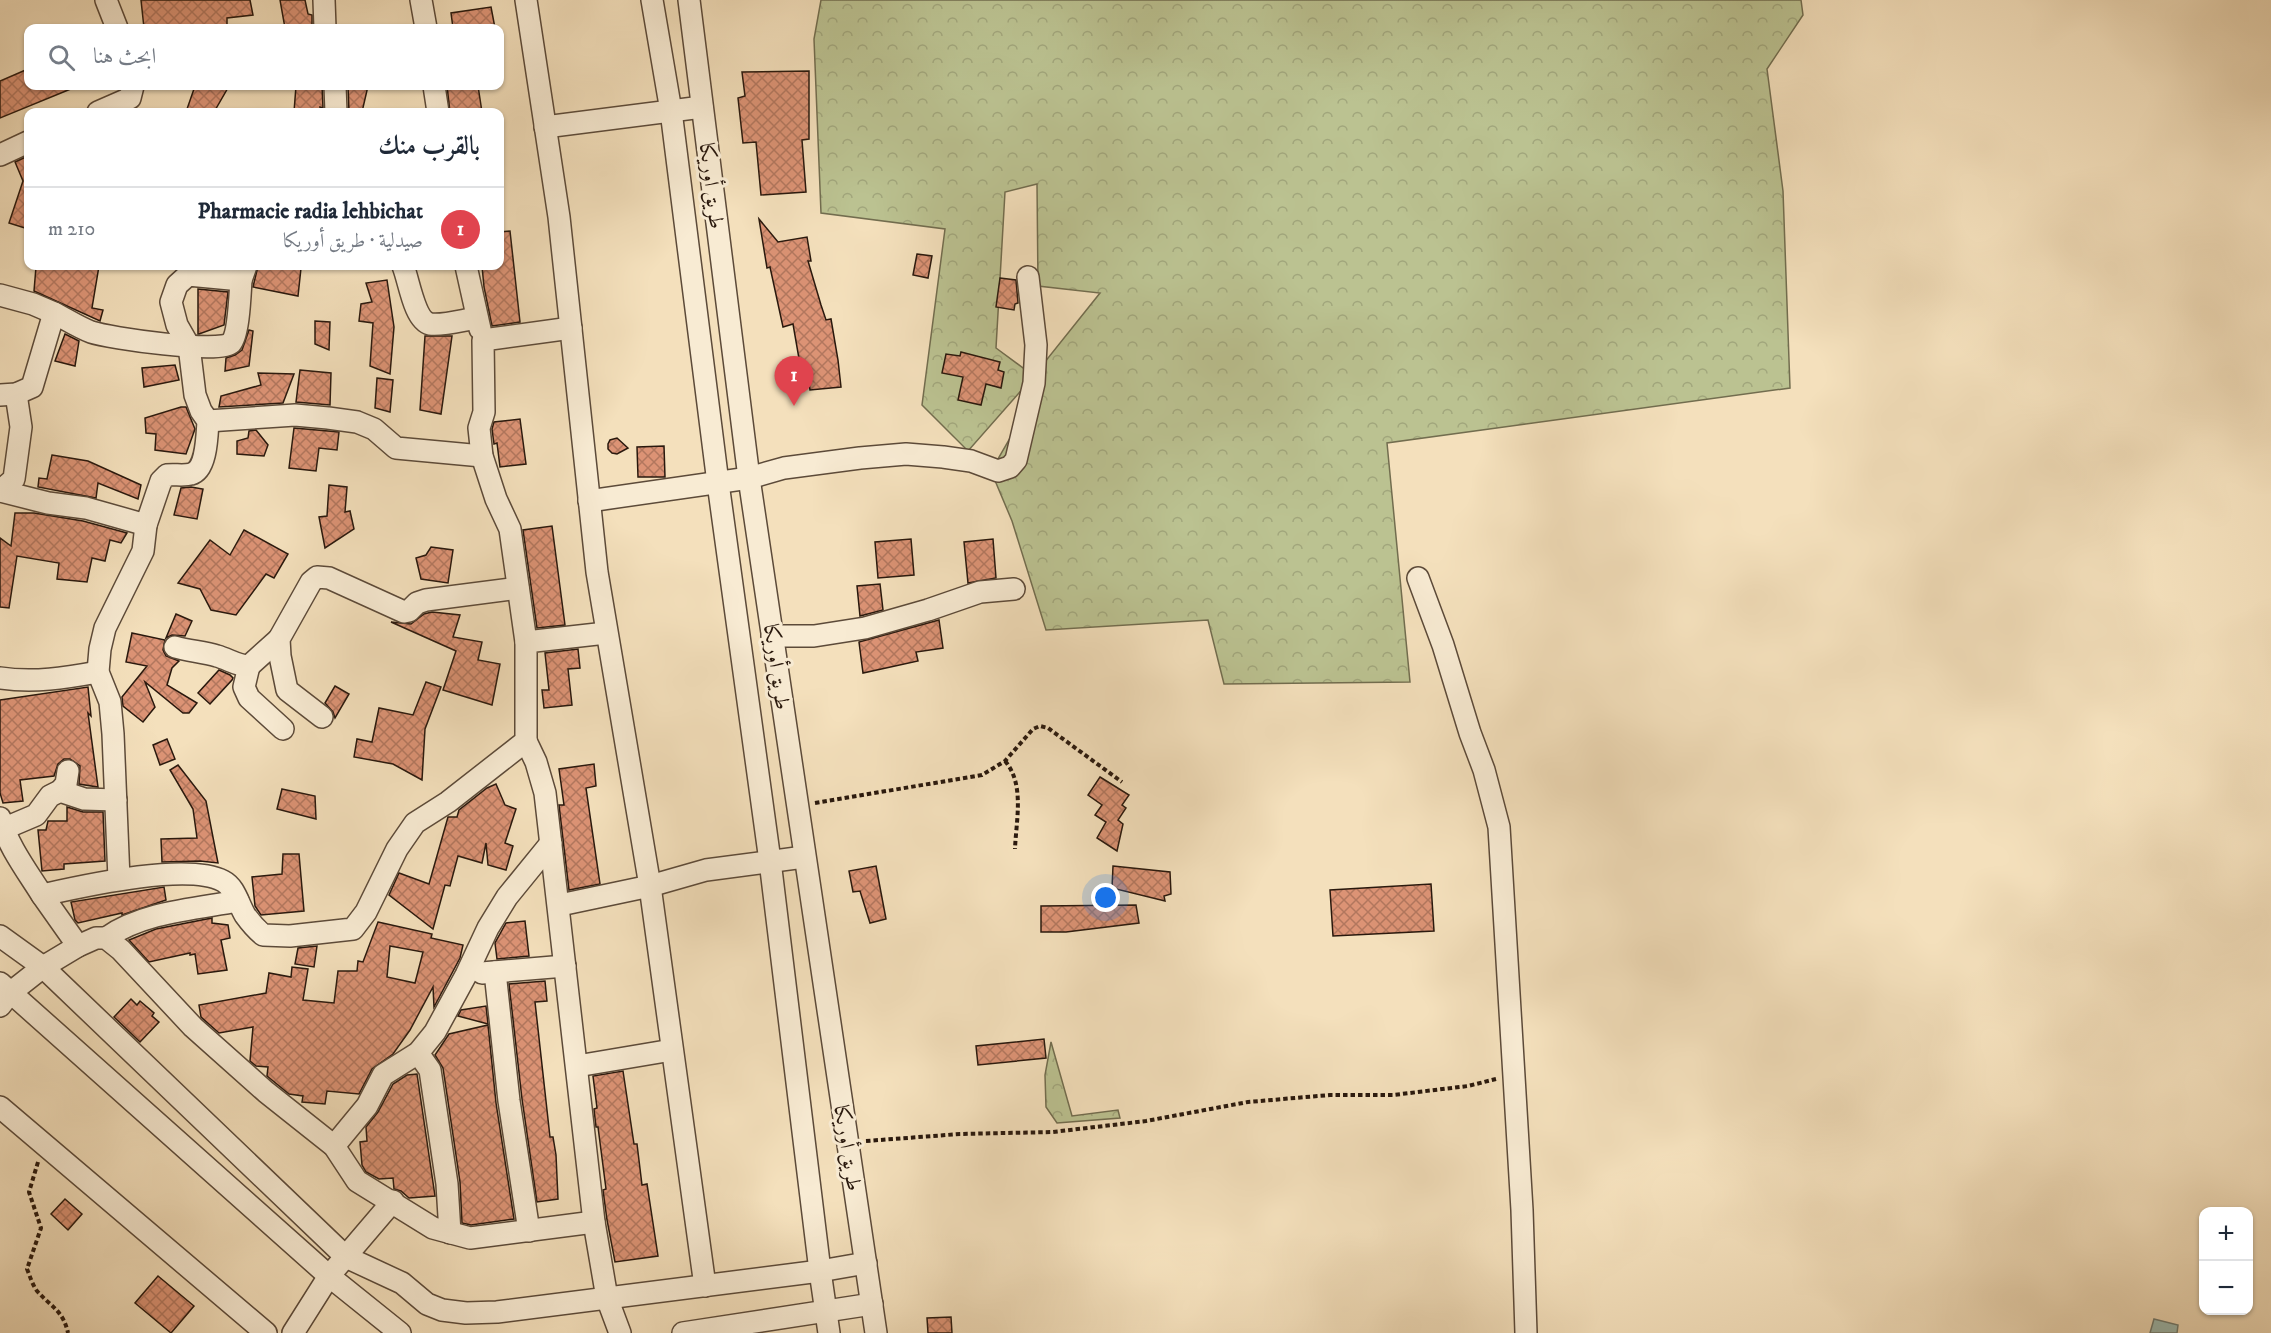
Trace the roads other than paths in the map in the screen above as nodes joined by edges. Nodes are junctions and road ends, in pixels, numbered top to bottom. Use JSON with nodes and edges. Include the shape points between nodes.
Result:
{"nodes":[{"id":1,"x":106,"y":0,"type":"edge"},
{"id":2,"x":324,"y":0,"type":"edge"},
{"id":3,"x":421,"y":0,"type":"edge"},
{"id":4,"x":526,"y":0,"type":"edge"},
{"id":5,"x":652,"y":0,"type":"edge"},
{"id":6,"x":689,"y":0,"type":"edge"},
{"id":7,"x":115,"y":24,"type":"edge"},
{"id":8,"x":325,"y":24,"type":"edge"},
{"id":9,"x":425,"y":24,"type":"edge"},
{"id":10,"x":132,"y":90,"type":"edge"},
{"id":11,"x":335,"y":90,"type":"edge"},
{"id":12,"x":435,"y":90,"type":"edge"},
{"id":13,"x":702,"y":107,"type":"junction"},
{"id":14,"x":113,"y":108,"type":"edge"},
{"id":15,"x":336,"y":108,"type":"edge"},
{"id":16,"x":437,"y":108,"type":"edge"},
{"id":17,"x":672,"y":111,"type":"junction"},
{"id":18,"x":545,"y":127,"type":"junction"},
{"id":19,"x":24,"y":144,"type":"edge"},
{"id":20,"x":0,"y":155,"type":"edge"},
{"id":21,"x":404,"y":270,"type":"edge"},
{"id":22,"x":467,"y":270,"type":"edge"},
{"id":23,"x":244,"y":273,"type":"edge"},
{"id":24,"x":1028,"y":277,"type":"dead end"},
{"id":25,"x":0,"y":295,"type":"edge"},
{"id":26,"x":54,"y":313,"type":"junction"},
{"id":27,"x":477,"y":318,"type":"junction"},
{"id":28,"x":571,"y":328,"type":"junction"},
{"id":29,"x":483,"y":340,"type":"junction"},
{"id":30,"x":189,"y":346,"type":"junction"},
{"id":31,"x":8,"y":395,"type":"edge"},
{"id":32,"x":208,"y":421,"type":"junction"},
{"id":33,"x":482,"y":456,"type":"junction"},
{"id":34,"x":749,"y":478,"type":"junction"},
{"id":35,"x":718,"y":483,"type":"junction"},
{"id":36,"x":0,"y":491,"type":"edge"},
{"id":37,"x":590,"y":501,"type":"junction"},
{"id":38,"x":146,"y":525,"type":"junction"},
{"id":39,"x":1418,"y":578,"type":"dead end"},
{"id":40,"x":518,"y":588,"type":"junction"},
{"id":41,"x":1014,"y":589,"type":"dead end"},
{"id":42,"x":606,"y":633,"type":"junction"},
{"id":43,"x":772,"y":636,"type":"junction"},
{"id":44,"x":279,"y":639,"type":"junction"},
{"id":45,"x":526,"y":642,"type":"junction"},
{"id":46,"x":175,"y":647,"type":"dead end"},
{"id":47,"x":249,"y":666,"type":"junction"},
{"id":48,"x":98,"y":672,"type":"junction"},
{"id":49,"x":0,"y":678,"type":"edge"},
{"id":50,"x":322,"y":717,"type":"dead end"},
{"id":51,"x":283,"y":729,"type":"dead end"},
{"id":52,"x":526,"y":741,"type":"junction"},
{"id":53,"x":68,"y":771,"type":"dead end"},
{"id":54,"x":60,"y":791,"type":"junction"},
{"id":55,"x":116,"y":800,"type":"junction"},
{"id":56,"x":2,"y":824,"type":"edge"},
{"id":57,"x":551,"y":843,"type":"junction"},
{"id":58,"x":804,"y":857,"type":"junction"},
{"id":59,"x":770,"y":861,"type":"junction"},
{"id":60,"x":119,"y":879,"type":"junction"},
{"id":61,"x":650,"y":886,"type":"junction"},
{"id":62,"x":42,"y":895,"type":"junction"},
{"id":63,"x":238,"y":901,"type":"junction"},
{"id":64,"x":560,"y":905,"type":"junction"},
{"id":65,"x":0,"y":936,"type":"edge"},
{"id":66,"x":106,"y":938,"type":"junction"},
{"id":67,"x":78,"y":946,"type":"junction"},
{"id":68,"x":565,"y":966,"type":"junction"},
{"id":69,"x":43,"y":967,"type":"junction"},
{"id":70,"x":495,"y":972,"type":"junction"},
{"id":71,"x":466,"y":975,"type":"junction"},
{"id":72,"x":3,"y":994,"type":"edge"},
{"id":73,"x":672,"y":1050,"type":"junction"},
{"id":74,"x":418,"y":1053,"type":"junction"},
{"id":75,"x":577,"y":1066,"type":"junction"},
{"id":76,"x":0,"y":1107,"type":"edge"},
{"id":77,"x":334,"y":1146,"type":"junction"},
{"id":78,"x":393,"y":1201,"type":"junction"},
{"id":79,"x":594,"y":1222,"type":"junction"},
{"id":80,"x":529,"y":1231,"type":"junction"},
{"id":81,"x":450,"y":1233,"type":"junction"},
{"id":82,"x":346,"y":1257,"type":"junction"},
{"id":83,"x":866,"y":1263,"type":"junction"},
{"id":84,"x":820,"y":1271,"type":"junction"},
{"id":85,"x":329,"y":1276,"type":"junction"},
{"id":86,"x":705,"y":1286,"type":"junction"},
{"id":87,"x":607,"y":1298,"type":"junction"},
{"id":88,"x":872,"y":1304,"type":"junction"},
{"id":89,"x":828,"y":1323,"type":"edge"},
{"id":90,"x":266,"y":1333,"type":"edge"},
{"id":91,"x":293,"y":1333,"type":"edge"},
{"id":92,"x":400,"y":1333,"type":"edge"},
{"id":93,"x":621,"y":1333,"type":"edge"},
{"id":94,"x":683,"y":1333,"type":"edge"},
{"id":95,"x":876,"y":1333,"type":"edge"},
{"id":96,"x":1526,"y":1333,"type":"edge"}],
"edges":[{"from":1,"to":7,"type":"street"},
{"from":2,"to":8,"type":"street"},
{"from":3,"to":9,"type":"street"},
{"from":4,"to":18,"type":"street"},
{"from":5,"to":17,"type":"street"},
{"from":6,"to":13,"type":"street","name":"طريق أوريكا"},
{"from":10,"to":14,"type":"street","via":[[130,98]]},
{"from":11,"to":15,"type":"street"},
{"from":12,"to":16,"type":"street"},
{"from":13,"to":17,"type":"street"},
{"from":13,"to":34,"type":"street","name":"طريق أوريكا"},
{"from":17,"to":18,"type":"street"},
{"from":17,"to":35,"type":"street"},
{"from":18,"to":28,"type":"street"},
{"from":19,"to":20,"type":"street"},
{"from":21,"to":27,"type":"street","via":[[417,312],[424,321],[432,324]]},
{"from":22,"to":27,"type":"street"},
{"from":23,"to":30,"type":"street","via":[[232,342],[224,346]]},
{"from":23,"to":30,"type":"street","via":[[188,275],[177,285],[171,302],[177,325]]},
{"from":24,"to":34,"type":"street","via":[[1036,345],[1035,383],[1016,459],[1010,467],[998,471],[971,461],[906,454],[784,468]]},
{"from":25,"to":26,"type":"street"},
{"from":26,"to":30,"type":"street","via":[[110,337]]},
{"from":26,"to":31,"type":"street","via":[[32,387]]},
{"from":27,"to":29,"type":"street"},
{"from":28,"to":29,"type":"street"},
{"from":28,"to":37,"type":"street"},
{"from":29,"to":33,"type":"street","via":[[484,412],[479,428]]},
{"from":30,"to":32,"type":"street","via":[[195,395]]},
{"from":31,"to":36,"type":"street","via":[[21,427],[14,479]]},
{"from":32,"to":33,"type":"street","via":[[295,415],[328,418],[374,429],[396,448]]},
{"from":32,"to":38,"type":"street","via":[[203,462],[198,471],[167,475],[161,481]]},
{"from":33,"to":40,"type":"street","via":[[510,529]]},
{"from":34,"to":35,"type":"street"},
{"from":34,"to":43,"type":"street","name":"طريق أوريكا"},
{"from":35,"to":37,"type":"street"},
{"from":35,"to":59,"type":"street"},
{"from":36,"to":38,"type":"street"},
{"from":37,"to":42,"type":"street"},
{"from":38,"to":48,"type":"street","via":[[143,551],[105,628]]},
{"from":39,"to":96,"type":"street","via":[[1484,770],[1499,827]]},
{"from":40,"to":44,"type":"street","via":[[426,600],[404,612],[329,578],[317,577]]},
{"from":40,"to":45,"type":"street"},
{"from":41,"to":43,"type":"street","via":[[980,592],[865,628],[814,636]]},
{"from":42,"to":45,"type":"street"},
{"from":42,"to":61,"type":"street"},
{"from":43,"to":58,"type":"street","name":"طريق أوريكا"},
{"from":44,"to":47,"type":"street"},
{"from":44,"to":50,"type":"street","via":[[287,690]]},
{"from":45,"to":52,"type":"street"},
{"from":46,"to":47,"type":"street"},
{"from":47,"to":51,"type":"street","via":[[244,687],[249,698]]},
{"from":48,"to":49,"type":"street","via":[[25,682]]},
{"from":48,"to":55,"type":"street","via":[[110,702]]},
{"from":52,"to":57,"type":"street","via":[[545,793]]},
{"from":52,"to":63,"type":"street","via":[[415,823],[353,929],[263,935]]},
{"from":53,"to":54,"type":"street"},
{"from":54,"to":55,"type":"street","via":[[84,799]]},
{"from":54,"to":56,"type":"street","via":[[50,796],[36,815]]},
{"from":55,"to":60,"type":"street"},
{"from":56,"to":62,"type":"street"},
{"from":57,"to":64,"type":"street"},
{"from":57,"to":71,"type":"street","via":[[507,897]]},
{"from":58,"to":59,"type":"street"},
{"from":58,"to":83,"type":"street","name":"طريق أوريكا"},
{"from":59,"to":61,"type":"street","via":[[706,870]]},
{"from":59,"to":84,"type":"street"},
{"from":60,"to":62,"type":"street"},
{"from":60,"to":63,"type":"street","via":[[202,874],[224,881]]},
{"from":61,"to":64,"type":"street"},
{"from":61,"to":73,"type":"street"},
{"from":62,"to":67,"type":"street"},
{"from":63,"to":66,"type":"street","via":[[141,920]]},
{"from":64,"to":68,"type":"street"},
{"from":65,"to":69,"type":"street"},
{"from":66,"to":67,"type":"street"},
{"from":66,"to":77,"type":"street","via":[[193,1027]]},
{"from":67,"to":69,"type":"street"},
{"from":68,"to":70,"type":"street"},
{"from":68,"to":75,"type":"street"},
{"from":69,"to":72,"type":"street"},
{"from":69,"to":82,"type":"street"},
{"from":70,"to":71,"type":"street"},
{"from":70,"to":80,"type":"street"},
{"from":71,"to":74,"type":"street","via":[[435,1032]]},
{"from":72,"to":85,"type":"street"},
{"from":73,"to":75,"type":"street"},
{"from":73,"to":86,"type":"street"},
{"from":74,"to":77,"type":"street","via":[[383,1075],[367,1106]]},
{"from":74,"to":81,"type":"street","via":[[430,1070]]},
{"from":75,"to":79,"type":"street"},
{"from":76,"to":90,"type":"street"},
{"from":77,"to":78,"type":"street","via":[[357,1181]]},
{"from":78,"to":81,"type":"street","via":[[433,1228]]},
{"from":78,"to":82,"type":"street"},
{"from":79,"to":80,"type":"street"},
{"from":79,"to":87,"type":"street"},
{"from":80,"to":81,"type":"street","via":[[470,1238]]},
{"from":82,"to":85,"type":"street"},
{"from":82,"to":87,"type":"street","via":[[402,1283],[427,1304],[442,1310],[497,1312]]},
{"from":83,"to":84,"type":"street"},
{"from":83,"to":88,"type":"street","name":"طريق أوريكا"},
{"from":84,"to":86,"type":"street"},
{"from":84,"to":89,"type":"street"},
{"from":85,"to":91,"type":"street"},
{"from":85,"to":92,"type":"street"},
{"from":86,"to":87,"type":"street"},
{"from":87,"to":93,"type":"street"},
{"from":88,"to":89,"type":"street"},
{"from":88,"to":95,"type":"street","name":"طريق أوريكا"},
{"from":89,"to":94,"type":"street"}]}
